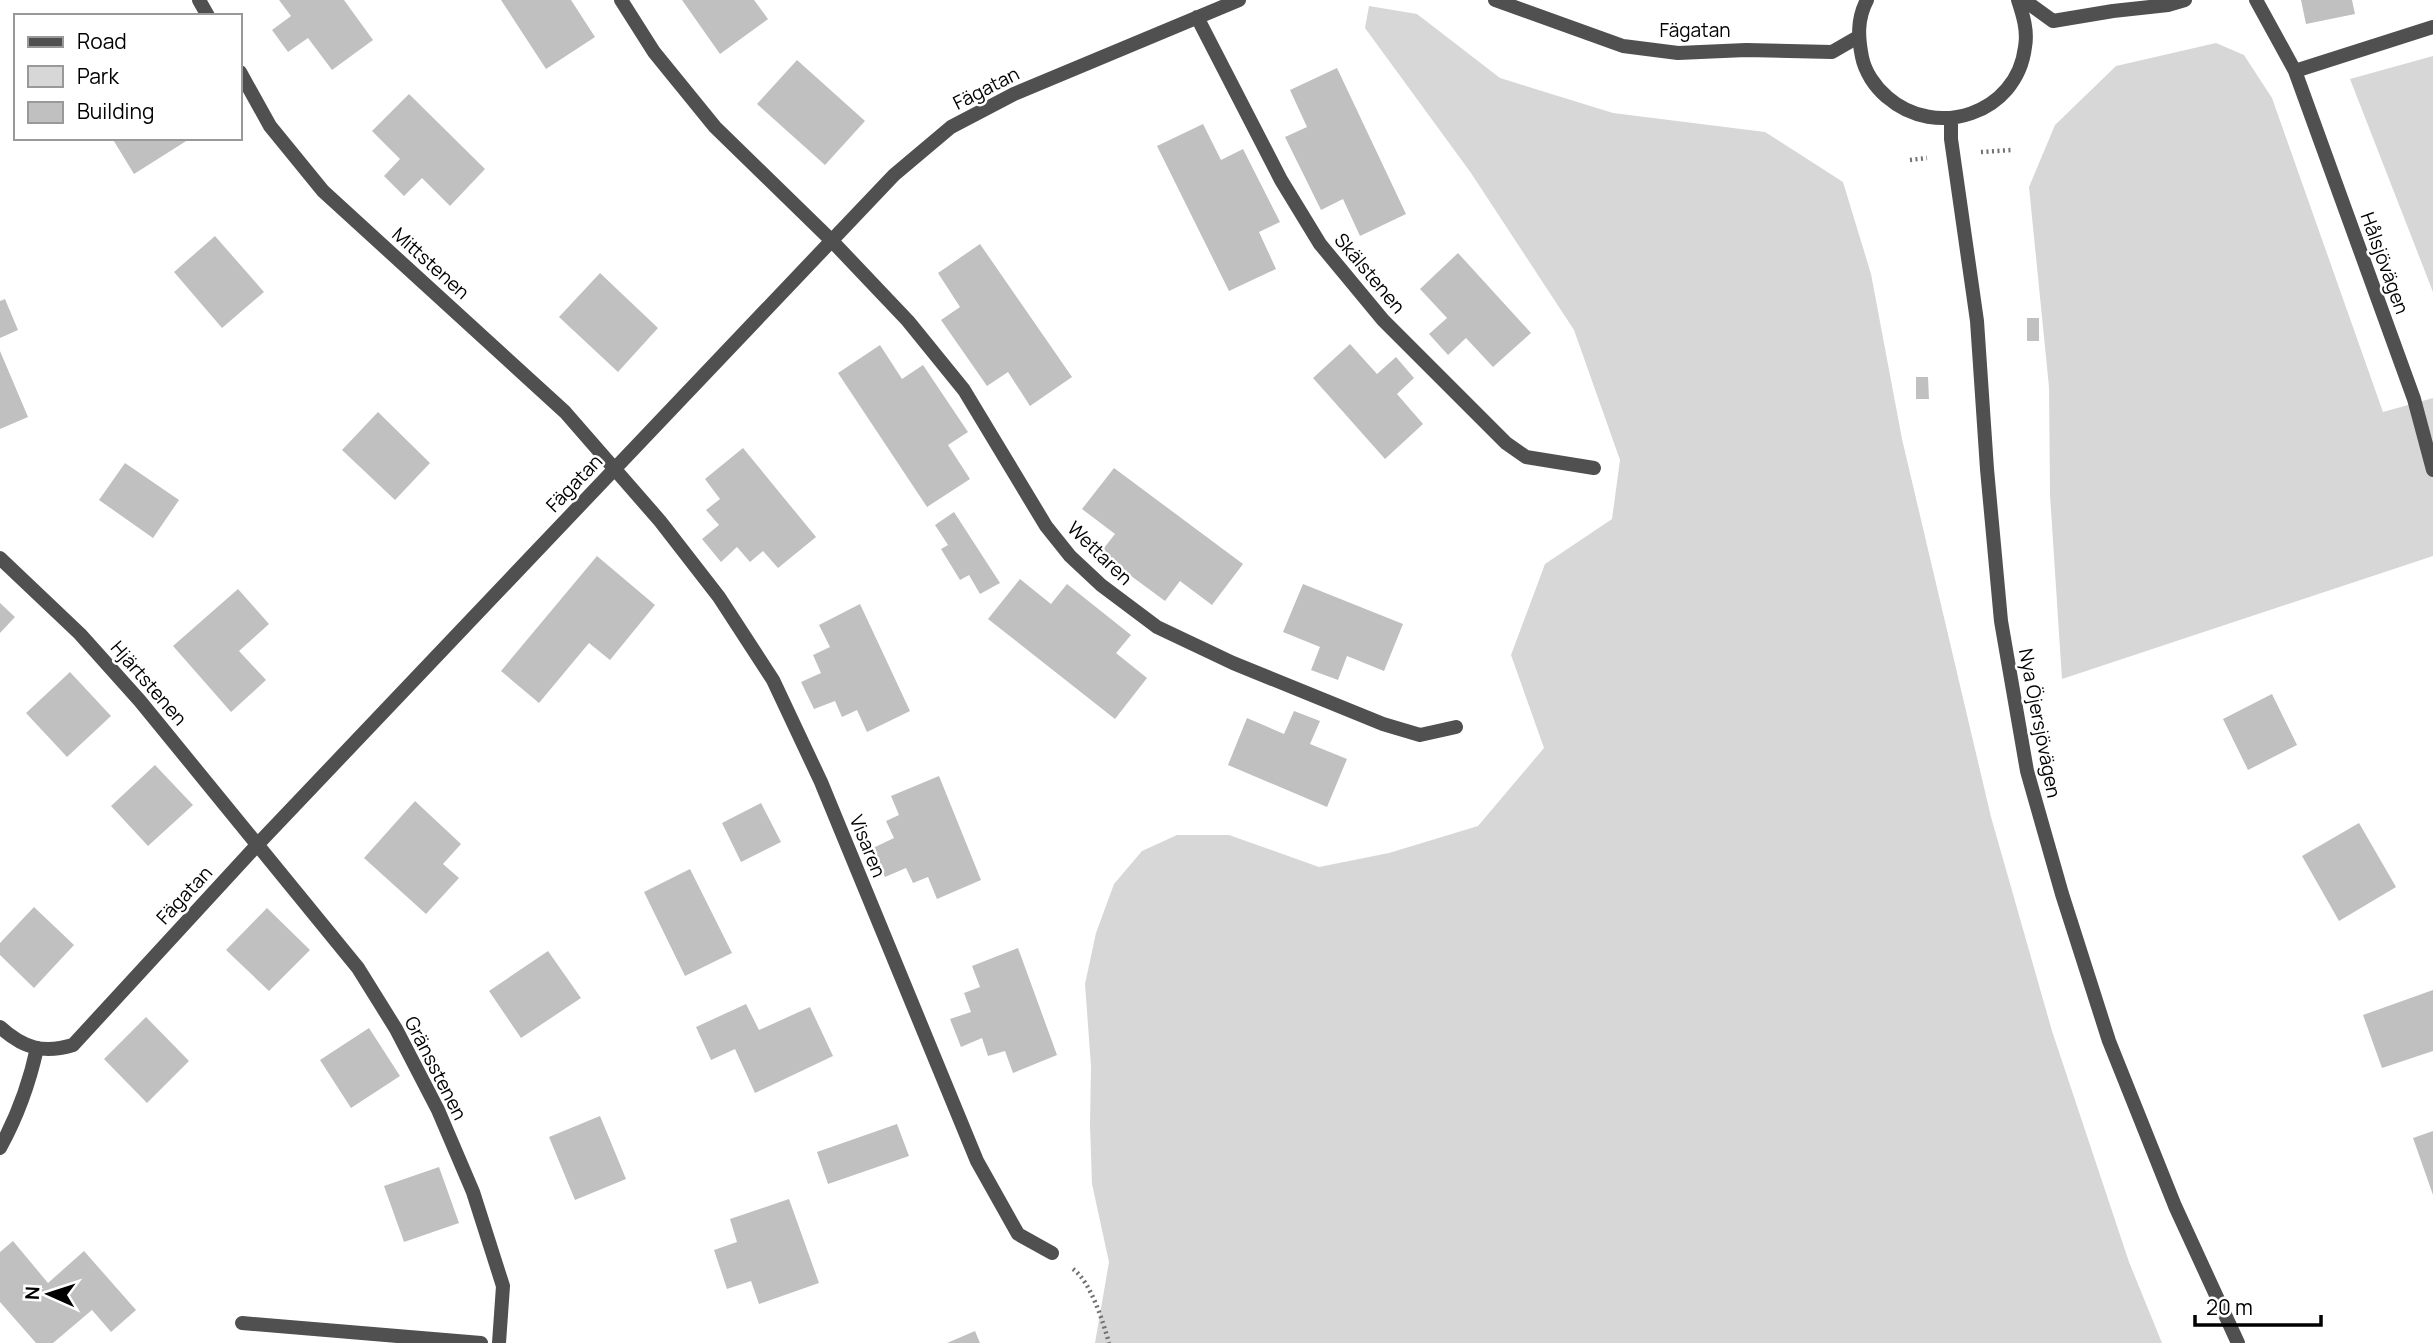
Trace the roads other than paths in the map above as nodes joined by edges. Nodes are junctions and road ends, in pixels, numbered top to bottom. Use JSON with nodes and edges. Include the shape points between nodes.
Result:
{"nodes":[{"id":1,"x":621,"y":0,"type":"edge"},
{"id":2,"x":1239,"y":0,"type":"edge"},
{"id":3,"x":1495,"y":0,"type":"edge"},
{"id":4,"x":1867,"y":0,"type":"edge"},
{"id":5,"x":2018,"y":0,"type":"edge"},
{"id":6,"x":2024,"y":0,"type":"edge"},
{"id":7,"x":2185,"y":0,"type":"edge"},
{"id":8,"x":2256,"y":0,"type":"edge"},
{"id":9,"x":1197,"y":17,"type":"junction"},
{"id":10,"x":2433,"y":27,"type":"edge"},
{"id":11,"x":1858,"y":37,"type":"junction"},
{"id":12,"x":2295,"y":71,"type":"junction"},
{"id":13,"x":242,"y":76,"type":"edge"},
{"id":14,"x":1951,"y":119,"type":"junction"},
{"id":15,"x":833,"y":242,"type":"junction"},
{"id":16,"x":615,"y":468,"type":"junction"},
{"id":17,"x":1594,"y":468,"type":"dead end"},
{"id":18,"x":2433,"y":470,"type":"edge"},
{"id":19,"x":0,"y":558,"type":"edge"},
{"id":20,"x":1456,"y":727,"type":"dead end"},
{"id":21,"x":258,"y":844,"type":"junction"},
{"id":22,"x":0,"y":1027,"type":"edge"},
{"id":23,"x":37,"y":1048,"type":"junction"},
{"id":24,"x":0,"y":1148,"type":"edge"},
{"id":25,"x":1052,"y":1253,"type":"road end"},
{"id":26,"x":243,"y":1324,"type":"dead end"},
{"id":27,"x":481,"y":1343,"type":"edge"},
{"id":28,"x":499,"y":1343,"type":"edge"},
{"id":29,"x":2238,"y":1343,"type":"edge"}],
"edges":[{"from":1,"to":15,"type":"street","via":[[654,52],[715,127]]},
{"from":2,"to":9,"type":"street","name":"Fägatan"},
{"from":3,"to":11,"type":"street","name":"Fägatan","via":[[1623,46],[1678,53],[1832,52]]},
{"from":4,"to":11,"type":"street"},
{"from":5,"to":14,"type":"street","via":[[2025,20],[2025,47],[2017,74],[2000,96],[1977,112]]},
{"from":6,"to":7,"type":"street","via":[[2053,22]]},
{"from":8,"to":12,"type":"street","name":"Hålsjövägen"},
{"from":9,"to":15,"type":"street","name":"Fägatan","via":[[1014,93],[951,127],[894,175]]},
{"from":9,"to":17,"type":"street","name":"Skälstenen","via":[[1281,180],[1320,244],[1383,320],[1506,443],[1526,457]]},
{"from":10,"to":12,"type":"street"},
{"from":11,"to":14,"type":"street","via":[[1863,64],[1887,98],[1923,118]]},
{"from":12,"to":18,"type":"street","name":"Hålsjövägen","via":[[2414,399]]},
{"from":13,"to":16,"type":"street","name":"Mittstenen","via":[[270,125],[323,191],[565,412]]},
{"from":14,"to":29,"type":"street","name":"Nya Öjersjövägen","via":[[1977,321],[2001,621],[2027,771],[2109,1041],[2175,1206]]},
{"from":15,"to":16,"type":"street","name":"Fägatan"},
{"from":15,"to":20,"type":"street","name":"Wettaren","via":[[908,321],[964,390],[1046,526],[1101,585],[1157,627],[1383,724],[1420,735]]},
{"from":16,"to":21,"type":"street","name":"Fägatan"},
{"from":16,"to":25,"type":"street","name":"Visaren","via":[[719,597],[773,680],[821,782],[976,1161],[1018,1234]]},
{"from":19,"to":21,"type":"street","name":"Hjärtstenen","via":[[97,653]]},
{"from":21,"to":23,"type":"street","name":"Fägatan","via":[[73,1045],[56,1050]]},
{"from":21,"to":28,"type":"street","name":"Gränsstenen","via":[[358,968],[438,1110],[473,1192],[503,1286]]},
{"from":22,"to":23,"type":"street","via":[[15,1040]]},
{"from":23,"to":24,"type":"street","via":[[29,1086]]},
{"from":26,"to":27,"type":"street"}]}
